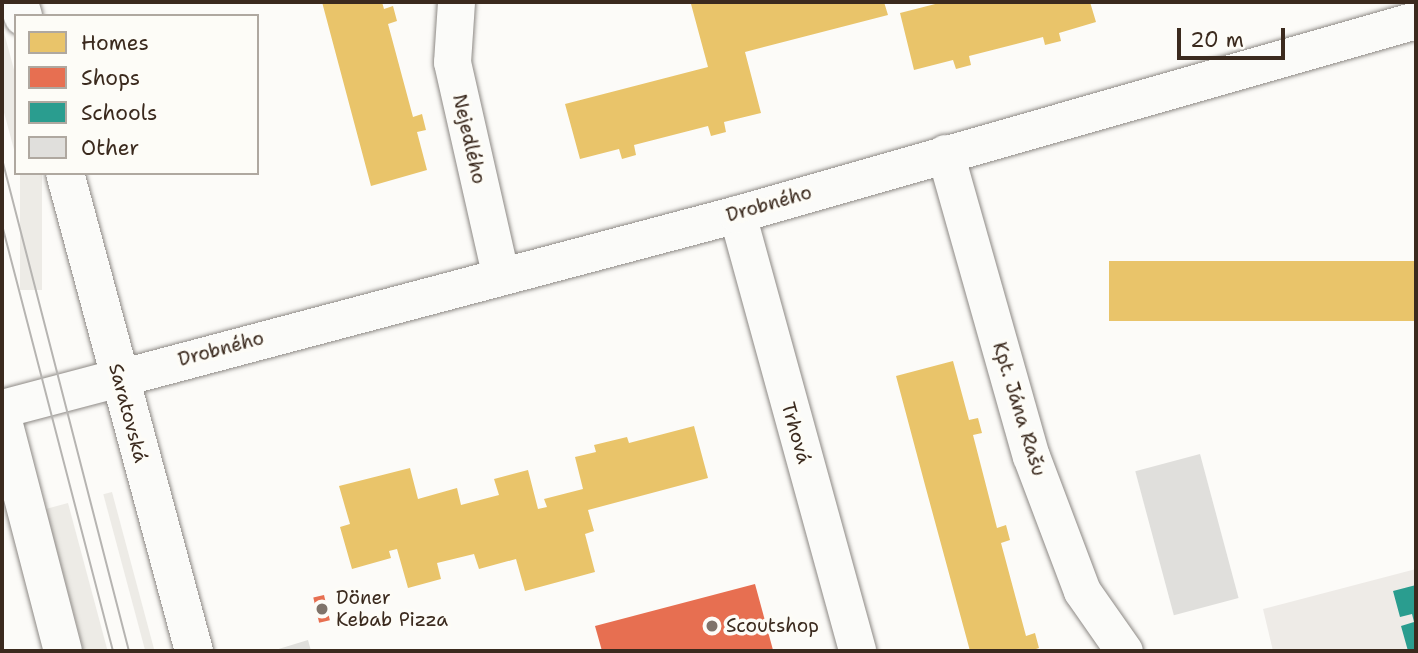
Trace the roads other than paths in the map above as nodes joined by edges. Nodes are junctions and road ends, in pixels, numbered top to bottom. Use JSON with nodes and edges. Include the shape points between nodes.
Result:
{"nodes":[{"id":1,"x":456,"y":2,"type":"edge"},
{"id":2,"x":1416,"y":20,"type":"edge"},
{"id":3,"x":945,"y":153,"type":"junction"},
{"id":4,"x":66,"y":175,"type":"edge"},
{"id":5,"x":737,"y":214,"type":"junction"},
{"id":6,"x":499,"y":274,"type":"junction"},
{"id":7,"x":119,"y":378,"type":"junction"},
{"id":8,"x":2,"y":409,"type":"edge"},
{"id":9,"x":2,"y":417,"type":"edge"},
{"id":10,"x":63,"y":651,"type":"edge"},
{"id":11,"x":194,"y":651,"type":"edge"},
{"id":12,"x":857,"y":651,"type":"edge"},
{"id":13,"x":1124,"y":651,"type":"edge"}],
"edges":[{"from":1,"to":6,"type":"street","name":"Nejedlého","via":[[452,62]]},
{"from":2,"to":3,"type":"street","name":"Drobného"},
{"from":3,"to":5,"type":"street","name":"Drobného"},
{"from":3,"to":13,"type":"street","name":"Kpt. Jána Rašu","via":[[1031,456],[1082,591]]},
{"from":4,"to":7,"type":"main road","name":"Saratovská"},
{"from":5,"to":6,"type":"street","name":"Drobného"},
{"from":5,"to":12,"type":"street","name":"Trhová"},
{"from":6,"to":7,"type":"street","name":"Drobného"},
{"from":7,"to":8,"type":"main road"},
{"from":7,"to":11,"type":"main road","name":"Saratovská"},
{"from":9,"to":10,"type":"main road"}]}
